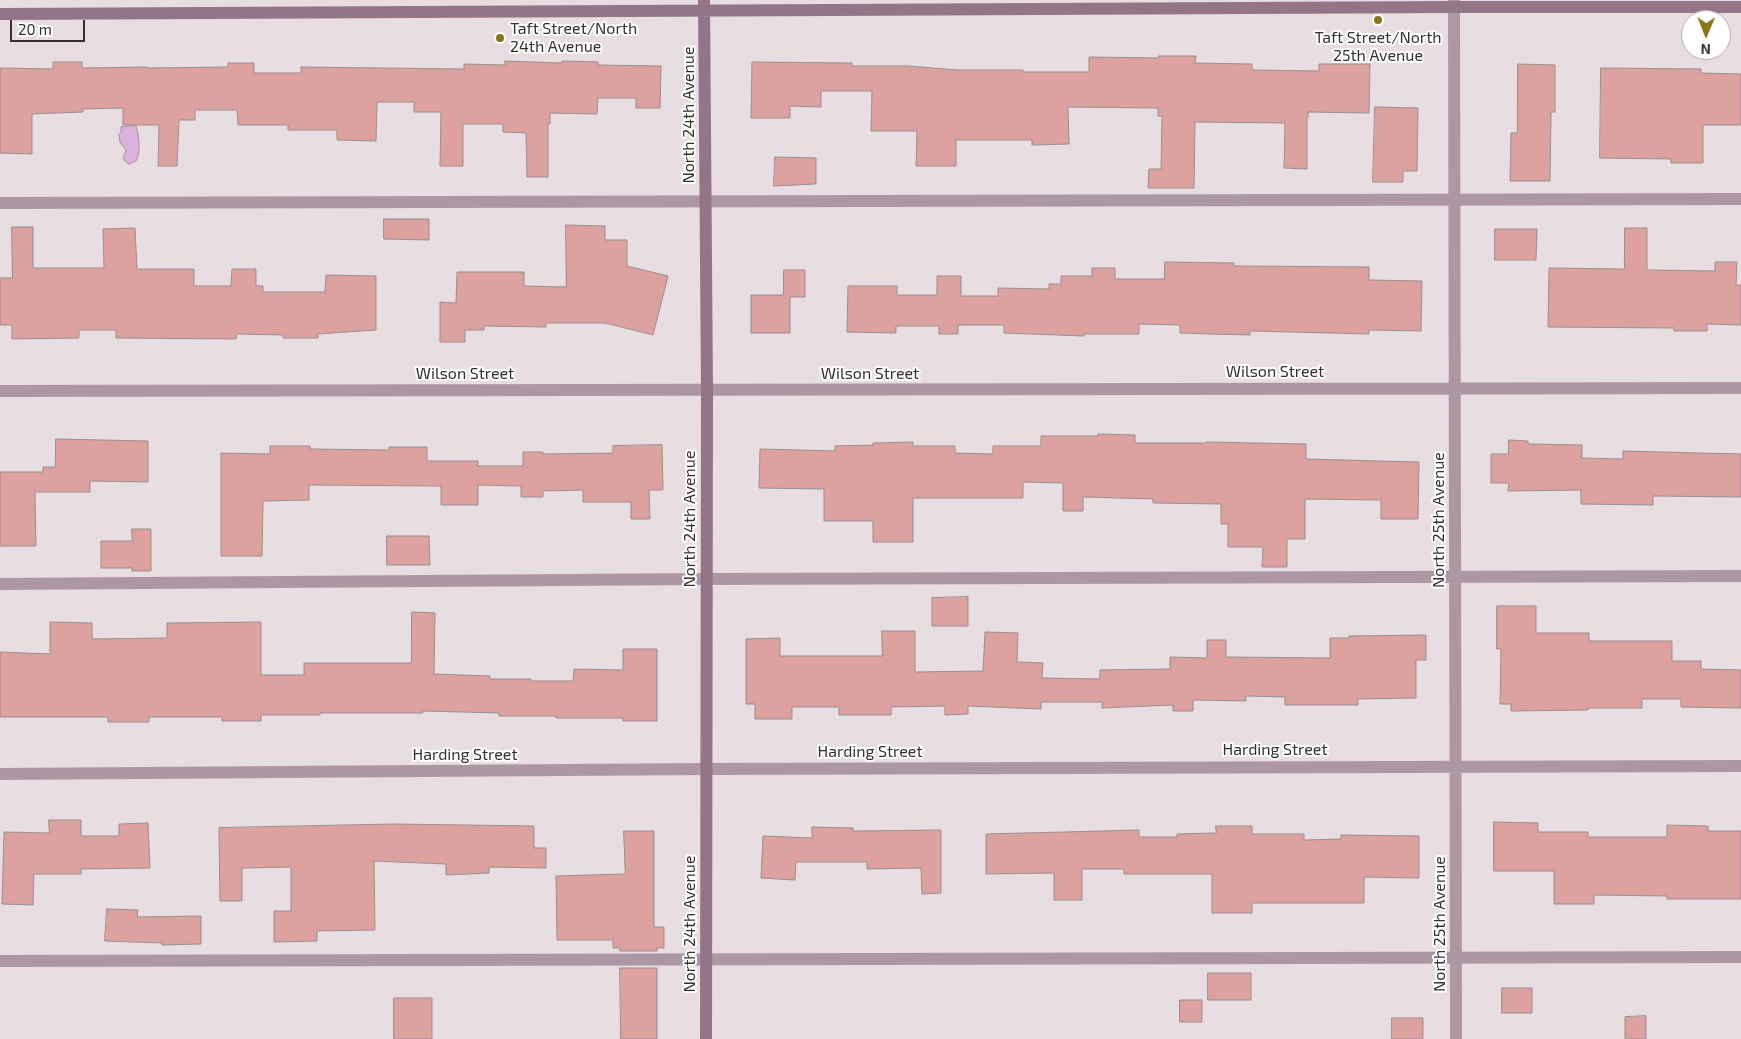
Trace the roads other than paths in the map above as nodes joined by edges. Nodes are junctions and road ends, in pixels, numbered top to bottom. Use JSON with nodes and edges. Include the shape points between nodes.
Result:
{"nodes":[{"id":1,"x":1454,"y":4,"type":"edge"},
{"id":2,"x":704,"y":5,"type":"edge"},
{"id":3,"x":1741,"y":7,"type":"edge"},
{"id":4,"x":0,"y":14,"type":"edge"},
{"id":5,"x":1454,"y":199,"type":"junction"},
{"id":6,"x":1741,"y":199,"type":"edge"},
{"id":7,"x":706,"y":200,"type":"junction"},
{"id":8,"x":0,"y":203,"type":"edge"},
{"id":9,"x":1454,"y":387,"type":"junction"},
{"id":10,"x":1741,"y":388,"type":"edge"},
{"id":11,"x":707,"y":390,"type":"junction"},
{"id":12,"x":0,"y":391,"type":"edge"},
{"id":13,"x":1741,"y":576,"type":"edge"},
{"id":14,"x":1456,"y":577,"type":"junction"},
{"id":15,"x":706,"y":579,"type":"junction"},
{"id":16,"x":0,"y":584,"type":"edge"},
{"id":17,"x":1457,"y":765,"type":"junction"},
{"id":18,"x":1741,"y":766,"type":"edge"},
{"id":19,"x":706,"y":769,"type":"junction"},
{"id":20,"x":0,"y":774,"type":"edge"},
{"id":21,"x":1456,"y":957,"type":"junction"},
{"id":22,"x":1741,"y":957,"type":"edge"},
{"id":23,"x":706,"y":958,"type":"junction"},
{"id":24,"x":0,"y":961,"type":"edge"},
{"id":25,"x":706,"y":1039,"type":"edge"},
{"id":26,"x":1456,"y":1039,"type":"edge"}],
"edges":[{"from":1,"to":2,"type":"street"},
{"from":1,"to":3,"type":"street"},
{"from":1,"to":5,"type":"street","name":"North 25th Avenue"},
{"from":2,"to":4,"type":"street"},
{"from":2,"to":7,"type":"street","name":"North 24th Avenue"},
{"from":5,"to":6,"type":"street"},
{"from":5,"to":7,"type":"street"},
{"from":5,"to":9,"type":"street","name":"North 25th Avenue"},
{"from":7,"to":8,"type":"street"},
{"from":7,"to":11,"type":"street","name":"North 24th Avenue"},
{"from":9,"to":10,"type":"street","name":"Wilson Street"},
{"from":9,"to":11,"type":"street","name":"Wilson Street"},
{"from":9,"to":14,"type":"street","name":"North 25th Avenue"},
{"from":11,"to":12,"type":"street","name":"Wilson Street"},
{"from":11,"to":15,"type":"street","name":"North 24th Avenue"},
{"from":13,"to":14,"type":"street"},
{"from":14,"to":15,"type":"street"},
{"from":14,"to":17,"type":"street","name":"North 25th Avenue"},
{"from":15,"to":16,"type":"street"},
{"from":15,"to":19,"type":"street","name":"North 24th Avenue"},
{"from":17,"to":18,"type":"street","name":"Harding Street"},
{"from":17,"to":19,"type":"street","name":"Harding Street"},
{"from":17,"to":21,"type":"street","name":"North 25th Avenue"},
{"from":19,"to":20,"type":"street","name":"Harding Street"},
{"from":19,"to":23,"type":"street","name":"North 24th Avenue"},
{"from":21,"to":22,"type":"street"},
{"from":21,"to":23,"type":"street"},
{"from":21,"to":26,"type":"street","name":"North 25th Avenue"},
{"from":23,"to":24,"type":"street"},
{"from":23,"to":25,"type":"street","name":"North 24th Avenue"}]}
